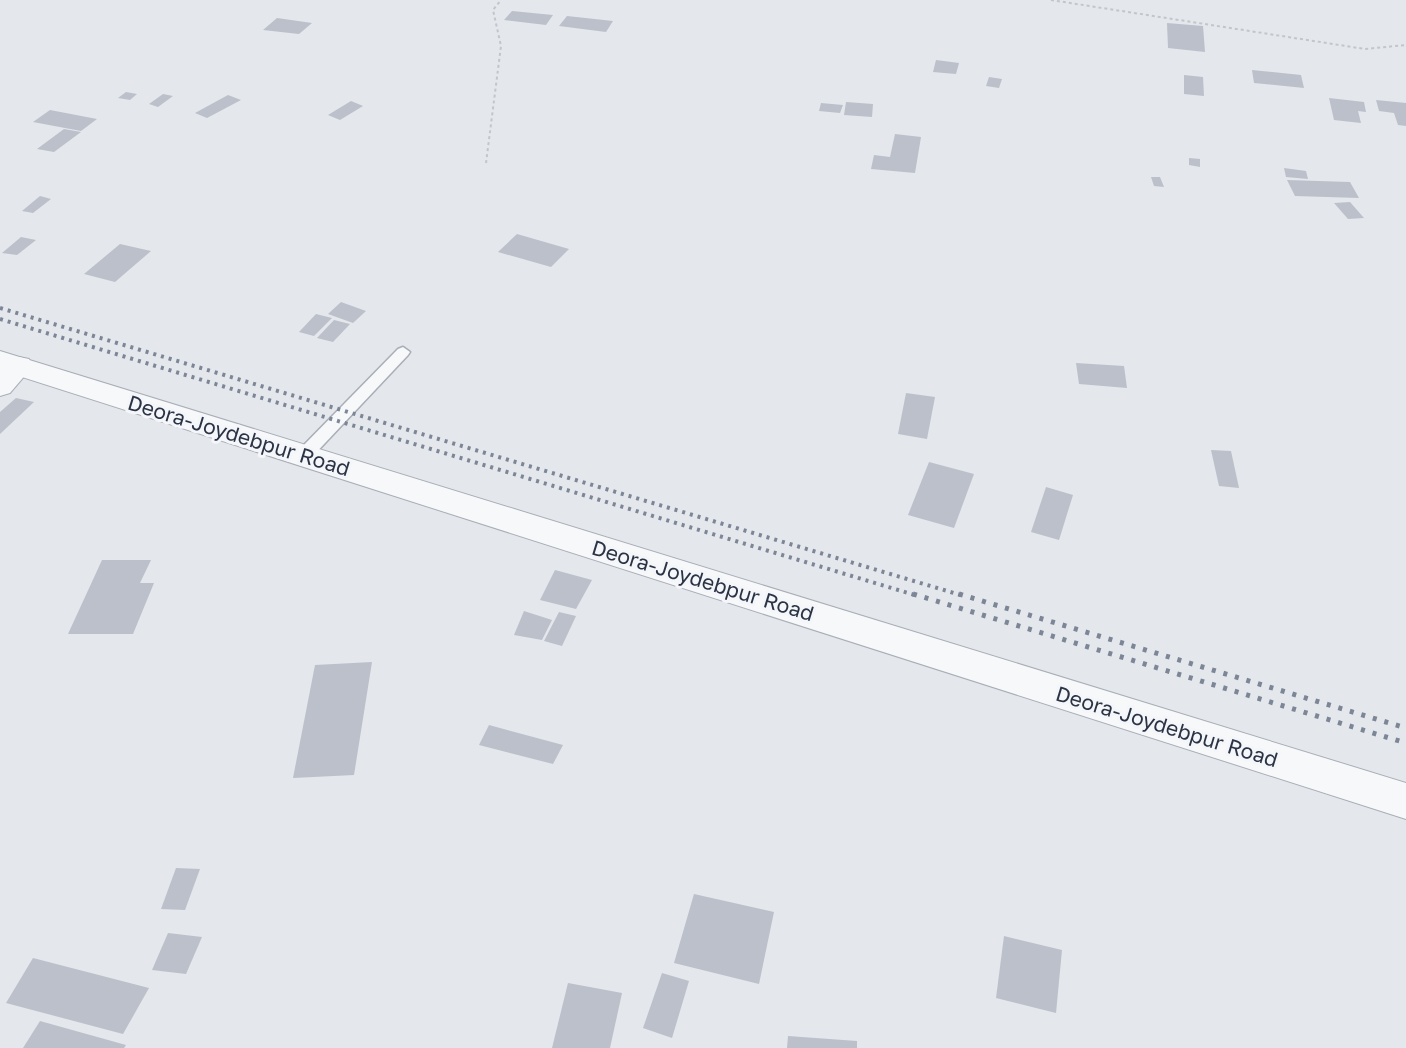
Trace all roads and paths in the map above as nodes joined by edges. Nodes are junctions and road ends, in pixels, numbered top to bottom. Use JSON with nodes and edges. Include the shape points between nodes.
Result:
{"nodes":[{"id":1,"x":501,"y":0,"type":"edge"},
{"id":2,"x":1051,"y":0,"type":"edge"},
{"id":3,"x":1406,"y":45,"type":"edge"},
{"id":4,"x":486,"y":163,"type":"dead end"},
{"id":5,"x":403,"y":352,"type":"dead end"},
{"id":6,"x":6,"y":370,"type":"edge"},
{"id":7,"x":304,"y":455,"type":"junction"},
{"id":8,"x":1406,"y":801,"type":"edge"}],
"edges":[{"from":1,"to":4,"type":"path","via":[[493,10],[501,46]]},
{"from":2,"to":3,"type":"path","via":[[1365,49]]},
{"from":5,"to":7,"type":"lane"},
{"from":6,"to":7,"type":"street","name":"Deora-Joydebpur Road"},
{"from":7,"to":8,"type":"street","name":"Deora-Joydebpur Road"}]}
